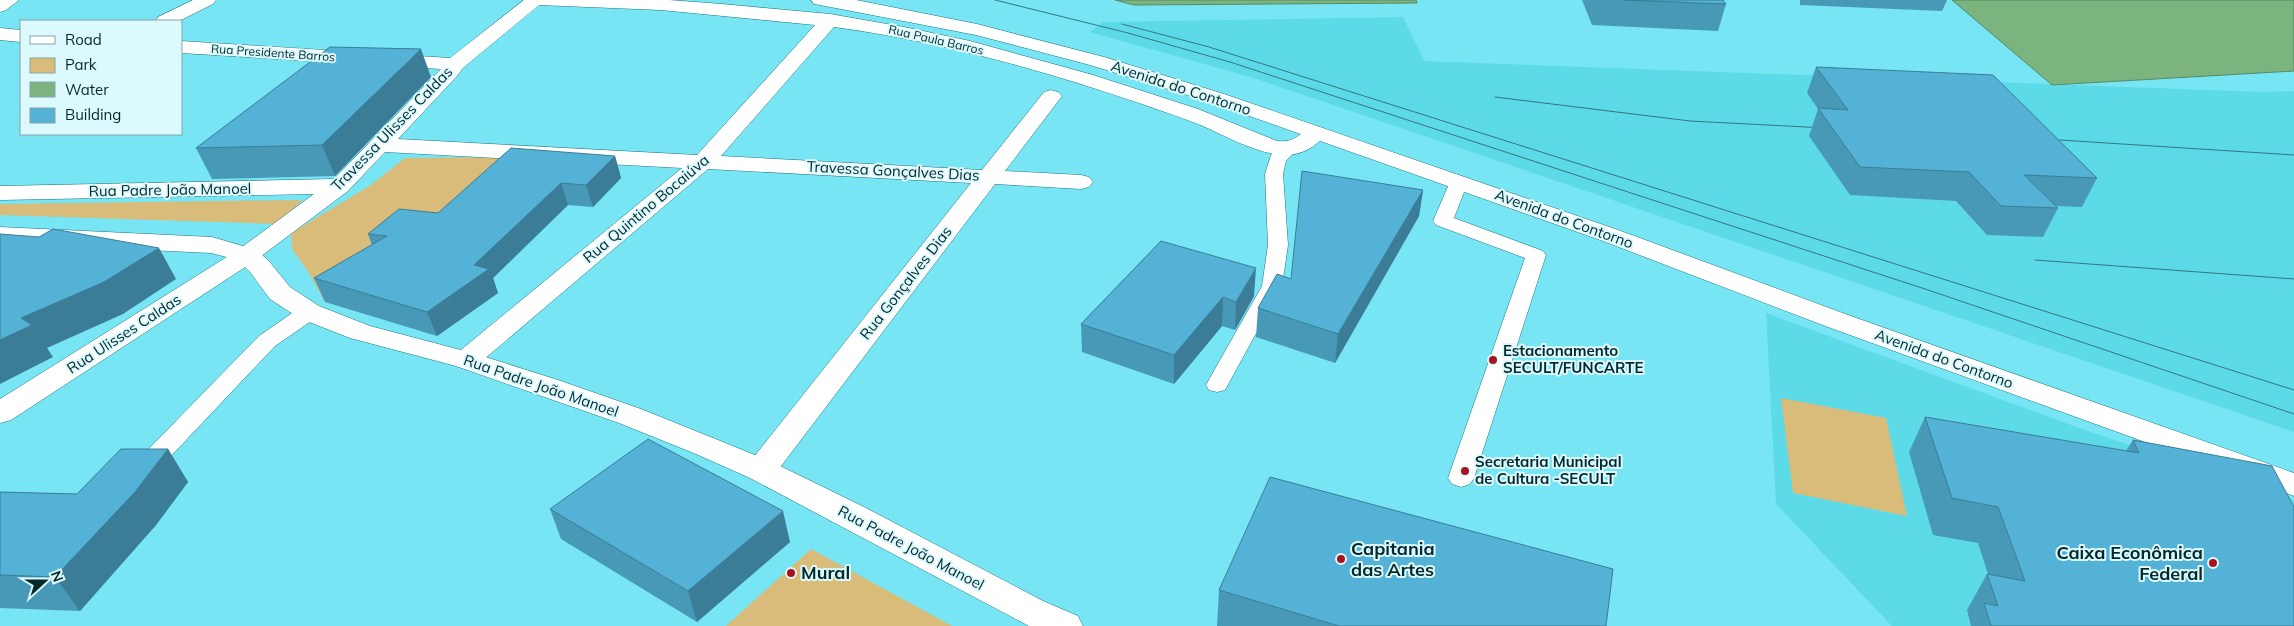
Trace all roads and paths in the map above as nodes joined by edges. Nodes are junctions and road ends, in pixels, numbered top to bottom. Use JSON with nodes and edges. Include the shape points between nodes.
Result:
{"nodes":[{"id":1,"x":10,"y":0,"type":"edge"},
{"id":2,"x":207,"y":0,"type":"edge"},
{"id":3,"x":536,"y":0,"type":"edge"},
{"id":4,"x":0,"y":6,"type":"edge"},
{"id":5,"x":825,"y":10,"type":"edge"},
{"id":6,"x":167,"y":20,"type":"edge"},
{"id":7,"x":0,"y":34,"type":"edge"},
{"id":8,"x":20,"y":36,"type":"edge"},
{"id":9,"x":182,"y":48,"type":"edge"},
{"id":10,"x":454,"y":64,"type":"junction"},
{"id":11,"x":1051,"y":96,"type":"dead end"},
{"id":12,"x":1315,"y":133,"type":"junction"},
{"id":13,"x":381,"y":145,"type":"junction"},
{"id":14,"x":1288,"y":149,"type":"junction"},
{"id":15,"x":704,"y":161,"type":"junction"},
{"id":16,"x":989,"y":176,"type":"junction"},
{"id":17,"x":1080,"y":182,"type":"dead end"},
{"id":18,"x":1459,"y":182,"type":"junction"},
{"id":19,"x":340,"y":186,"type":"junction"},
{"id":20,"x":0,"y":193,"type":"edge"},
{"id":21,"x":0,"y":235,"type":"edge"},
{"id":22,"x":248,"y":255,"type":"junction"},
{"id":23,"x":308,"y":312,"type":"junction"},
{"id":24,"x":466,"y":360,"type":"junction"},
{"id":25,"x":1217,"y":385,"type":"dead end"},
{"id":26,"x":0,"y":413,"type":"edge"},
{"id":27,"x":146,"y":468,"type":"edge"},
{"id":28,"x":761,"y":470,"type":"junction"},
{"id":29,"x":1462,"y":478,"type":"dead end"},
{"id":30,"x":2294,"y":485,"type":"edge"},
{"id":31,"x":1065,"y":626,"type":"edge"}],
"edges":[{"from":1,"to":4,"type":"street"},
{"from":2,"to":6,"type":"street"},
{"from":3,"to":5,"type":"street","name":"Rua Paula Barros","via":[[620,2],[777,13]]},
{"from":3,"to":10,"type":"street","name":"Travessa Ulisses Caldas"},
{"from":5,"to":12,"type":"street","name":"Avenida do Contorno","via":[[858,6],[977,30],[1097,61],[1217,98]]},
{"from":5,"to":14,"type":"street","name":"Rua Paula Barros","via":[[1021,61],[1139,96],[1261,144]]},
{"from":5,"to":15,"type":"street","name":"Rua Quintino Bocaiúva"},
{"from":7,"to":8,"type":"street"},
{"from":9,"to":10,"type":"street","name":"Rua Presidente Barros"},
{"from":10,"to":13,"type":"street","name":"Travessa Ulisses Caldas"},
{"from":11,"to":16,"type":"street","name":"Rua Gonçalves Dias"},
{"from":12,"to":14,"type":"street","via":[[1310,139]]},
{"from":12,"to":18,"type":"street","name":"Avenida do Contorno"},
{"from":13,"to":15,"type":"street","name":"Travessa Gonçalves Dias"},
{"from":13,"to":19,"type":"street","name":"Travessa Ulisses Caldas"},
{"from":14,"to":25,"type":"lane","via":[[1277,159],[1274,174],[1278,244],[1272,286]]},
{"from":15,"to":16,"type":"street","name":"Travessa Gonçalves Dias"},
{"from":15,"to":24,"type":"street","name":"Rua Quintino Bocaiúva"},
{"from":16,"to":17,"type":"street","name":"Travessa Gonçalves Dias"},
{"from":16,"to":28,"type":"street","name":"Rua Gonçalves Dias"},
{"from":18,"to":29,"type":"lane","via":[[1443,221],[1536,255]]},
{"from":18,"to":30,"type":"street","name":"Avenida do Contorno"},
{"from":19,"to":20,"type":"street","name":"Rua Padre João Manoel"},
{"from":19,"to":22,"type":"street","name":"Travessa Ulisses Caldas"},
{"from":21,"to":22,"type":"street","via":[[212,245]]},
{"from":22,"to":23,"type":"street","name":"Rua Padre João Manoel","via":[[280,294]]},
{"from":22,"to":26,"type":"street","name":"Rua Ulisses Caldas"},
{"from":23,"to":24,"type":"street","name":"Rua Padre João Manoel","via":[[360,332]]},
{"from":23,"to":27,"type":"lane","via":[[267,341]]},
{"from":24,"to":28,"type":"street","name":"Rua Padre João Manoel","via":[[630,416]]},
{"from":28,"to":31,"type":"street","name":"Rua Padre João Manoel","via":[[1030,611]]}]}
